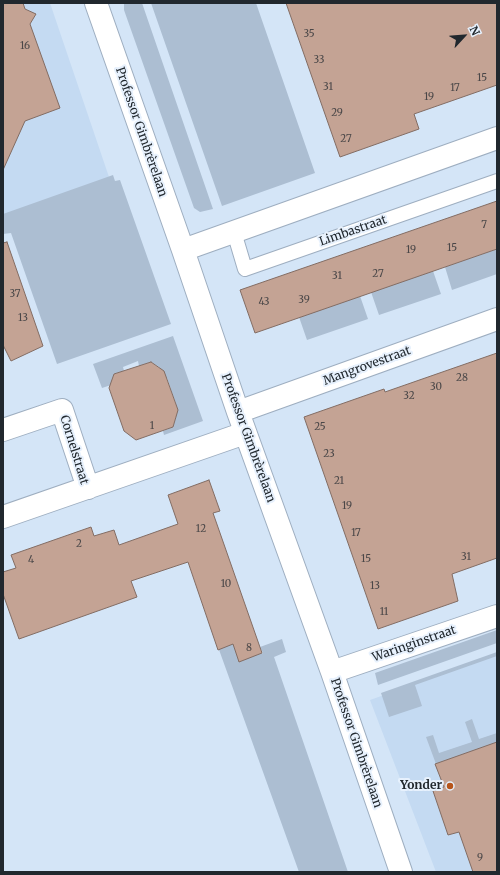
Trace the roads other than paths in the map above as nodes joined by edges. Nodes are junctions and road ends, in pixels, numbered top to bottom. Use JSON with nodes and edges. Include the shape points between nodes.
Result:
{"nodes":[{"id":1,"x":96,"y":3,"type":"edge"},
{"id":2,"x":497,"y":138,"type":"edge"},
{"id":3,"x":497,"y":181,"type":"edge"},
{"id":4,"x":234,"y":232,"type":"junction"},
{"id":5,"x":183,"y":250,"type":"junction"},
{"id":6,"x":497,"y":319,"type":"edge"},
{"id":7,"x":238,"y":412,"type":"junction"},
{"id":8,"x":3,"y":430,"type":"edge"},
{"id":9,"x":245,"y":433,"type":"junction"},
{"id":10,"x":88,"y":488,"type":"junction"},
{"id":11,"x":3,"y":517,"type":"edge"},
{"id":12,"x":497,"y":616,"type":"edge"},
{"id":13,"x":332,"y":672,"type":"junction"},
{"id":14,"x":401,"y":872,"type":"edge"}],
"edges":[{"from":1,"to":5,"type":"street","name":"Professor Gimbrèrelaan"},
{"from":2,"to":4,"type":"street"},
{"from":3,"to":4,"type":"lane","name":"Limbastraat","via":[[245,269]]},
{"from":4,"to":5,"type":"street"},
{"from":5,"to":7,"type":"street","name":"Professor Gimbrèrelaan"},
{"from":6,"to":7,"type":"street","name":"Mangrovestraat"},
{"from":7,"to":9,"type":"street","name":"Professor Gimbrèrelaan"},
{"from":8,"to":10,"type":"street","name":"Cornelstraat","via":[[62,410]]},
{"from":9,"to":10,"type":"street"},
{"from":9,"to":13,"type":"street","name":"Professor Gimbrèrelaan"},
{"from":10,"to":11,"type":"street","name":"Cornelstraat"},
{"from":12,"to":13,"type":"street","name":"Waringinstraat"},
{"from":13,"to":14,"type":"street","name":"Professor Gimbrèrelaan"}]}
